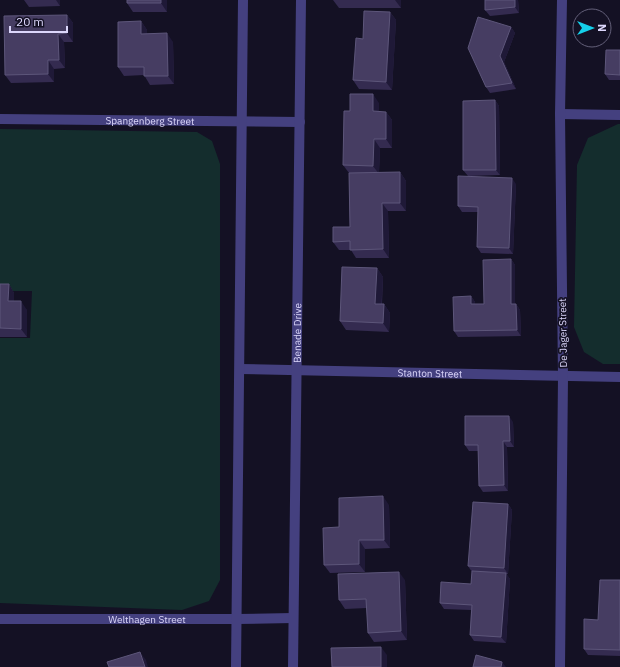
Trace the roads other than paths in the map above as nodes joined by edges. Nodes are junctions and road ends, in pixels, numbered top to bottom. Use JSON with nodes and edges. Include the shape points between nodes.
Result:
{"nodes":[{"id":1,"x":243,"y":0,"type":"edge"},
{"id":2,"x":301,"y":0,"type":"edge"},
{"id":3,"x":562,"y":0,"type":"edge"},
{"id":4,"x":560,"y":114,"type":"junction"},
{"id":5,"x":620,"y":115,"type":"edge"},
{"id":6,"x":0,"y":119,"type":"edge"},
{"id":7,"x":242,"y":122,"type":"junction"},
{"id":8,"x":300,"y":122,"type":"junction"},
{"id":9,"x":240,"y":369,"type":"junction"},
{"id":10,"x":297,"y":371,"type":"junction"},
{"id":11,"x":563,"y":377,"type":"junction"},
{"id":12,"x":620,"y":377,"type":"edge"},
{"id":13,"x":293,"y":618,"type":"junction"},
{"id":14,"x":0,"y":619,"type":"edge"},
{"id":15,"x":236,"y":620,"type":"junction"},
{"id":16,"x":236,"y":667,"type":"edge"},
{"id":17,"x":292,"y":667,"type":"edge"},
{"id":18,"x":560,"y":667,"type":"edge"}],
"edges":[{"from":1,"to":7,"type":"street"},
{"from":2,"to":8,"type":"street","name":"Benade Drive"},
{"from":3,"to":4,"type":"street","name":"De Jager Street"},
{"from":4,"to":5,"type":"street"},
{"from":4,"to":11,"type":"street","name":"De Jager Street"},
{"from":6,"to":7,"type":"street","name":"Spangenberg Street"},
{"from":7,"to":8,"type":"street","name":"Spangenberg Street"},
{"from":7,"to":9,"type":"street"},
{"from":8,"to":10,"type":"street","name":"Benade Drive"},
{"from":9,"to":10,"type":"street","name":"Stanton Street"},
{"from":9,"to":15,"type":"street"},
{"from":10,"to":11,"type":"street","name":"Stanton Street"},
{"from":10,"to":13,"type":"street","name":"Benade Drive"},
{"from":11,"to":12,"type":"street","name":"Stanton Street"},
{"from":11,"to":18,"type":"street","name":"De Jager Street"},
{"from":13,"to":15,"type":"street","name":"Welthagen Street"},
{"from":13,"to":17,"type":"street","name":"Benade Drive"},
{"from":14,"to":15,"type":"street","name":"Welthagen Street"},
{"from":15,"to":16,"type":"street"}]}
